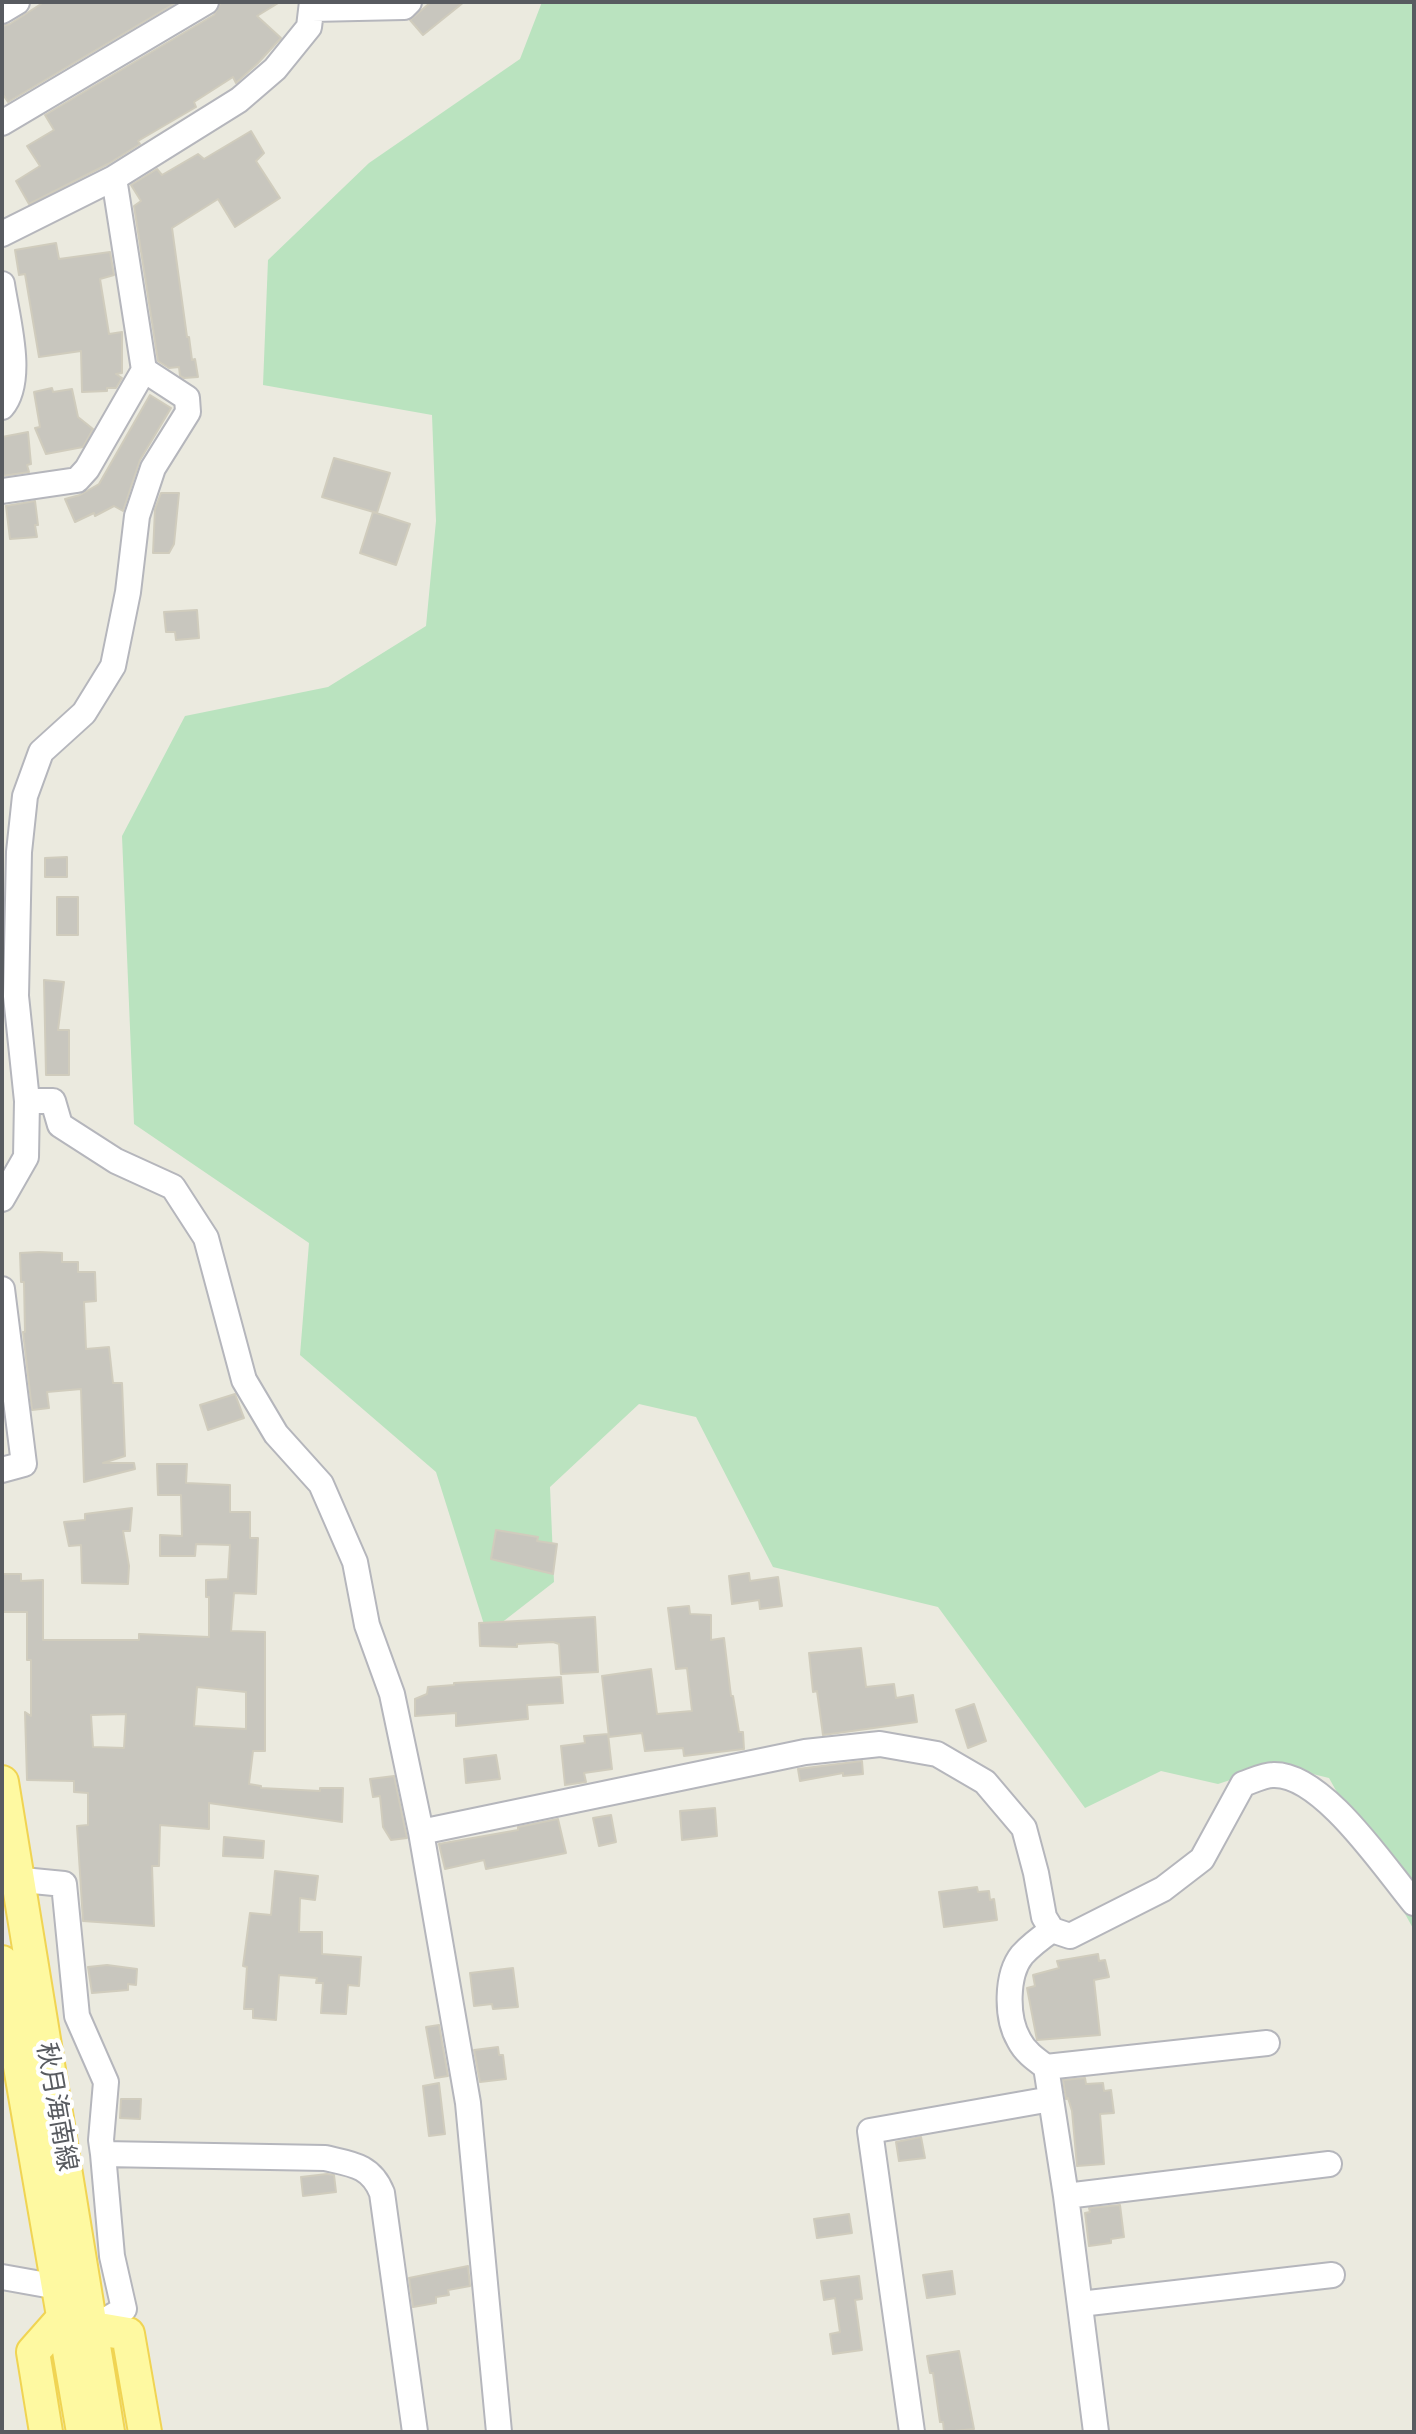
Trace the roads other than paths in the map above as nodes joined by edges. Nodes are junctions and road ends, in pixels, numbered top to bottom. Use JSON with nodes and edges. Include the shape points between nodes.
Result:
{"nodes":[{"id":1,"x":17,"y":2,"type":"edge"},
{"id":2,"x":206,"y":2,"type":"edge"},
{"id":3,"x":409,"y":2,"type":"edge"},
{"id":4,"x":312,"y":5,"type":"edge"},
{"id":5,"x":350,"y":5,"type":"edge"},
{"id":6,"x":2,"y":11,"type":"edge"},
{"id":7,"x":2,"y":123,"type":"edge"},
{"id":8,"x":114,"y":178,"type":"junction"},
{"id":9,"x":2,"y":234,"type":"edge"},
{"id":10,"x":2,"y":284,"type":"edge"},
{"id":11,"x":144,"y":370,"type":"junction"},
{"id":12,"x":2,"y":407,"type":"edge"},
{"id":13,"x":2,"y":491,"type":"edge"},
{"id":14,"x":27,"y":1101,"type":"junction"},
{"id":15,"x":2,"y":1199,"type":"edge"},
{"id":16,"x":2,"y":1289,"type":"edge"},
{"id":17,"x":2,"y":1470,"type":"edge"},
{"id":18,"x":2,"y":1782,"type":"edge"},
{"id":19,"x":421,"y":1832,"type":"junction"},
{"id":20,"x":10,"y":1878,"type":"edge"},
{"id":21,"x":1414,"y":1903,"type":"edge"},
{"id":22,"x":1052,"y":1930,"type":"junction"},
{"id":23,"x":2,"y":1962,"type":"edge"},
{"id":24,"x":1267,"y":2043,"type":"dead end"},
{"id":25,"x":1046,"y":2067,"type":"junction"},
{"id":26,"x":1051,"y":2099,"type":"junction"},
{"id":27,"x":103,"y":2154,"type":"junction"},
{"id":28,"x":1329,"y":2164,"type":"dead end"},
{"id":29,"x":1066,"y":2196,"type":"junction"},
{"id":30,"x":1332,"y":2275,"type":"dead end"},
{"id":31,"x":2,"y":2277,"type":"edge"},
{"id":32,"x":58,"y":2287,"type":"junction"},
{"id":33,"x":1080,"y":2304,"type":"junction"},
{"id":34,"x":78,"y":2323,"type":"junction"},
{"id":35,"x":46,"y":2432,"type":"edge"},
{"id":36,"x":83,"y":2432,"type":"edge"},
{"id":37,"x":108,"y":2432,"type":"edge"},
{"id":38,"x":145,"y":2432,"type":"edge"},
{"id":39,"x":415,"y":2432,"type":"edge"},
{"id":40,"x":499,"y":2432,"type":"edge"},
{"id":41,"x":912,"y":2432,"type":"edge"},
{"id":42,"x":1096,"y":2432,"type":"edge"}],
"edges":[{"from":1,"to":6,"type":"street"},
{"from":2,"to":7,"type":"street"},
{"from":3,"to":5,"type":"street","via":[[404,7]]},
{"from":4,"to":5,"type":"street"},
{"from":4,"to":8,"type":"street","via":[[309,27],[275,69],[239,100]]},
{"from":8,"to":9,"type":"street"},
{"from":8,"to":11,"type":"street"},
{"from":10,"to":12,"type":"street","via":[[13,378]]},
{"from":11,"to":13,"type":"street","via":[[77,480]]},
{"from":11,"to":14,"type":"street","via":[[187,398],[188,412],[153,468],[137,516],[113,666],[84,713],[41,752],[25,796],[16,996]]},
{"from":14,"to":15,"type":"street","via":[[26,1157]]},
{"from":14,"to":19,"type":"street","via":[[53,1101],[60,1125],[116,1161],[173,1187],[206,1238],[244,1380],[276,1434],[321,1484],[355,1562],[367,1625],[392,1694]]},
{"from":16,"to":17,"type":"street","via":[[24,1464]]},
{"from":18,"to":20,"type":"main road","name":"秋月海南線"},
{"from":19,"to":22,"type":"street","via":[[805,1752],[880,1744],[937,1754],[985,1782],[1024,1828],[1044,1917]]},
{"from":19,"to":40,"type":"street","via":[[468,2103]]},
{"from":20,"to":27,"type":"street","via":[[64,1884],[77,2016],[106,2082]]},
{"from":20,"to":34,"type":"main road","name":"秋月海南線"},
{"from":21,"to":22,"type":"street","via":[[1326,1798],[1299,1780],[1273,1775],[1243,1784],[1202,1859],[1163,1889],[1070,1936]]},
{"from":22,"to":25,"type":"street","via":[[1020,1957],[1010,1997],[1017,2039]]},
{"from":23,"to":32,"type":"main road","name":"秋月海南線"},
{"from":24,"to":25,"type":"street"},
{"from":25,"to":26,"type":"street"},
{"from":26,"to":29,"type":"street"},
{"from":26,"to":41,"type":"street","via":[[870,2131]]},
{"from":27,"to":34,"type":"street","via":[[112,2256],[124,2309]]},
{"from":27,"to":39,"type":"street","via":[[325,2158],[356,2165],[376,2179]]},
{"from":28,"to":29,"type":"street"},
{"from":29,"to":33,"type":"street"},
{"from":30,"to":33,"type":"street"},
{"from":31,"to":32,"type":"street"},
{"from":32,"to":34,"type":"main road","name":"秋月海南線"},
{"from":33,"to":42,"type":"street"},
{"from":34,"to":35,"type":"main road","via":[[33,2352]]},
{"from":34,"to":36,"type":"main road","name":"秋月海南線"},
{"from":34,"to":37,"type":"main road","name":"秋月海南線"},
{"from":34,"to":38,"type":"main road","via":[[128,2334]]}]}
